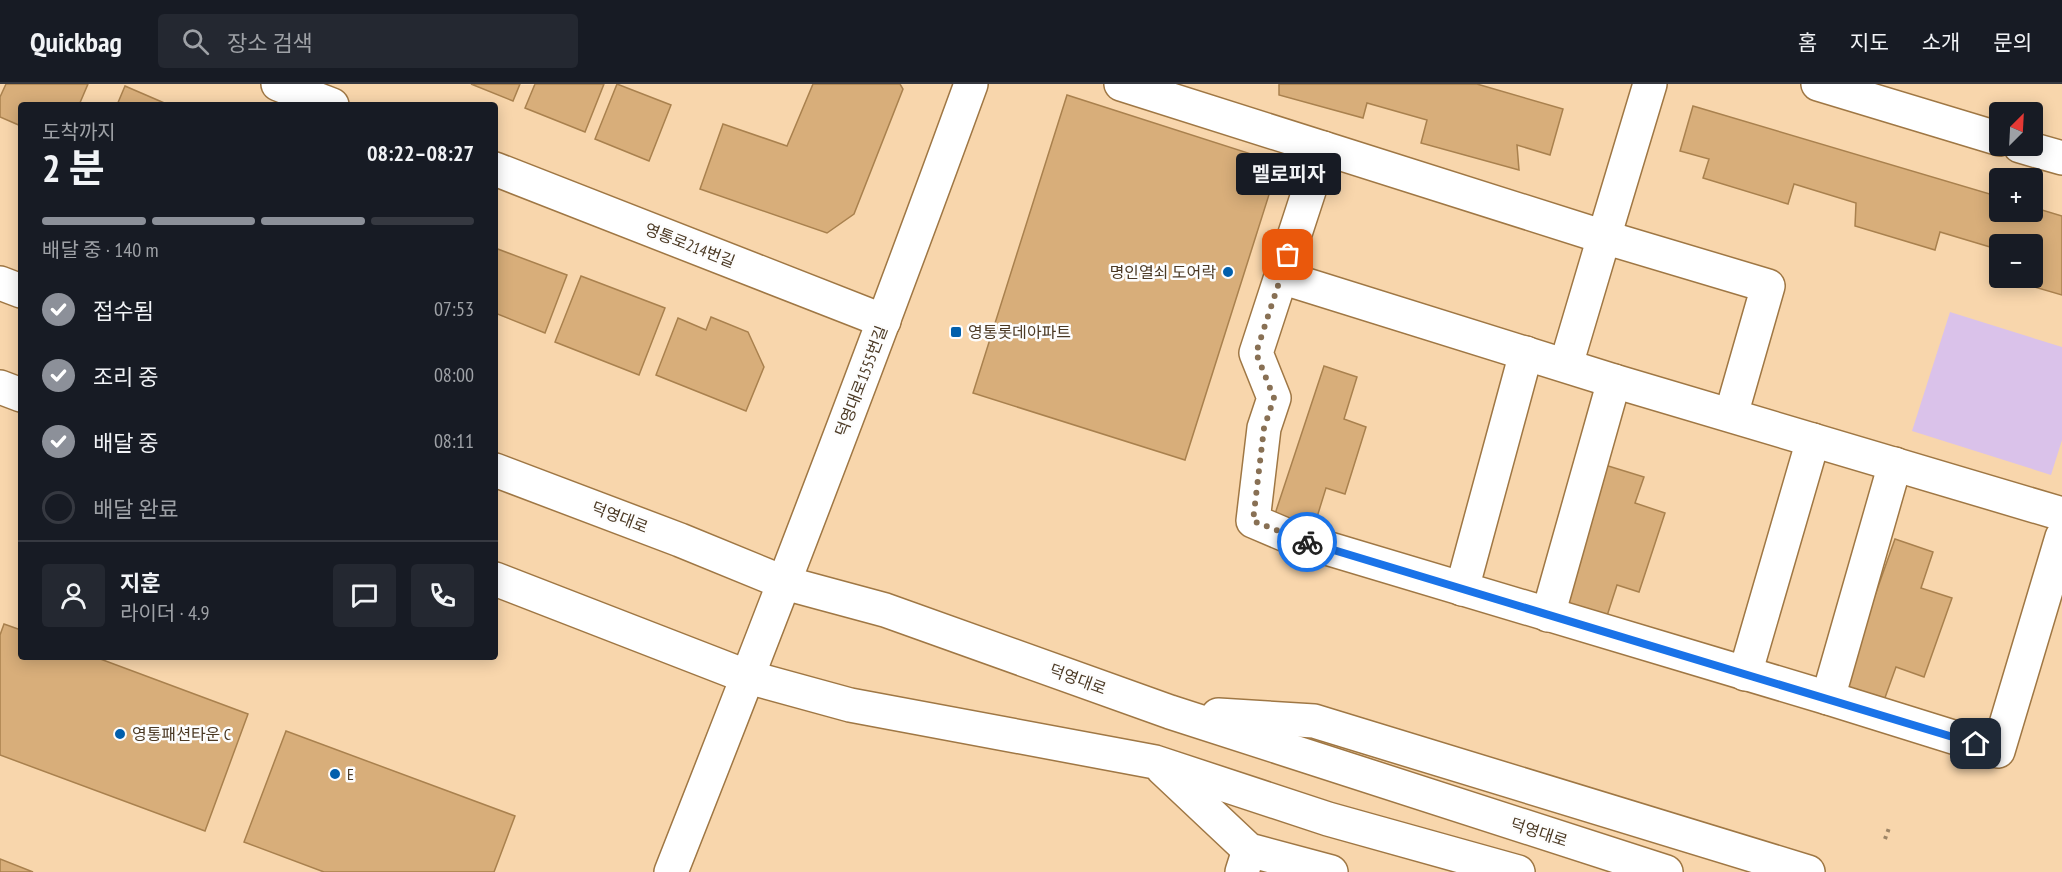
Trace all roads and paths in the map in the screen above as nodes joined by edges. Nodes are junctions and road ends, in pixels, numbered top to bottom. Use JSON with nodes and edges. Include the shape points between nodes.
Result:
{"nodes":[{"id":1,"x":278,"y":84,"type":"edge"},
{"id":2,"x":1121,"y":84,"type":"edge"},
{"id":3,"x":1650,"y":84,"type":"edge"},
{"id":4,"x":1818,"y":84,"type":"edge"},
{"id":5,"x":968,"y":85,"type":"edge"},
{"id":6,"x":324,"y":102,"type":"edge"},
{"id":7,"x":1989,"y":136,"type":"edge"},
{"id":8,"x":1323,"y":148,"type":"junction"},
{"id":9,"x":2043,"y":153,"type":"edge"},
{"id":10,"x":2062,"y":158,"type":"edge"},
{"id":11,"x":498,"y":170,"type":"edge"},
{"id":12,"x":1604,"y":237,"type":"junction"},
{"id":13,"x":1281,"y":277,"type":"junction"},
{"id":14,"x":0,"y":284,"type":"edge"},
{"id":15,"x":18,"y":290,"type":"edge"},
{"id":16,"x":884,"y":321,"type":"junction"},
{"id":17,"x":1526,"y":353,"type":"junction"},
{"id":18,"x":1566,"y":365,"type":"junction"},
{"id":19,"x":1614,"y":381,"type":"junction"},
{"id":20,"x":0,"y":387,"type":"edge"},
{"id":21,"x":18,"y":394,"type":"edge"},
{"id":22,"x":1731,"y":415,"type":"junction"},
{"id":23,"x":1813,"y":440,"type":"junction"},
{"id":24,"x":1895,"y":464,"type":"junction"},
{"id":25,"x":498,"y":471,"type":"edge"},
{"id":26,"x":2062,"y":514,"type":"edge"},
{"id":27,"x":2062,"y":537,"type":"edge"},
{"id":28,"x":498,"y":580,"type":"edge"},
{"id":29,"x":785,"y":583,"type":"junction"},
{"id":30,"x":1462,"y":589,"type":"junction"},
{"id":31,"x":1548,"y":615,"type":"junction"},
{"id":32,"x":1745,"y":674,"type":"junction"},
{"id":33,"x":748,"y":677,"type":"junction"},
{"id":34,"x":1828,"y":698,"type":"junction"},
{"id":35,"x":1170,"y":712,"type":"junction"},
{"id":36,"x":1155,"y":762,"type":"junction"},
{"id":37,"x":1889,"y":828,"type":"dead end"},
{"id":38,"x":1885,"y":839,"type":"dead end"},
{"id":39,"x":1245,"y":861,"type":"edge"},
{"id":40,"x":671,"y":872,"type":"edge"},
{"id":41,"x":1331,"y":872,"type":"edge"},
{"id":42,"x":1518,"y":872,"type":"edge"},
{"id":43,"x":1666,"y":872,"type":"edge"},
{"id":44,"x":1808,"y":872,"type":"edge"}],
"edges":[{"from":1,"to":6,"type":"main road"},
{"from":2,"to":8,"type":"main road"},
{"from":3,"to":12,"type":"main road"},
{"from":4,"to":7,"type":"main road"},
{"from":5,"to":16,"type":"main road","name":"덕영대로1555번길"},
{"from":8,"to":12,"type":"main road"},
{"from":8,"to":13,"type":"main road"},
{"from":9,"to":10,"type":"main road"},
{"from":11,"to":16,"type":"main road","name":"영통로214번길"},
{"from":12,"to":18,"type":"main road"},
{"from":12,"to":22,"type":"main road","via":[[1768,286]]},
{"from":13,"to":17,"type":"main road"},
{"from":13,"to":30,"type":"main road","via":[[1256,353],[1274,398],[1264,428],[1253,521],[1293,538]]},
{"from":14,"to":15,"type":"main road"},
{"from":16,"to":29,"type":"main road","name":"덕영대로1555번길"},
{"from":17,"to":18,"type":"main road"},
{"from":17,"to":30,"type":"main road"},
{"from":18,"to":19,"type":"main road"},
{"from":19,"to":22,"type":"main road"},
{"from":19,"to":31,"type":"main road"},
{"from":20,"to":21,"type":"main road"},
{"from":22,"to":23,"type":"main road"},
{"from":23,"to":24,"type":"main road"},
{"from":23,"to":32,"type":"main road"},
{"from":24,"to":26,"type":"main road"},
{"from":24,"to":34,"type":"main road"},
{"from":25,"to":29,"type":"main road","name":"덕영대로"},
{"from":27,"to":34,"type":"main road","via":[[1998,751]]},
{"from":28,"to":33,"type":"main road"},
{"from":29,"to":33,"type":"main road","name":"덕영대로1555번길"},
{"from":29,"to":35,"type":"main road","name":"덕영대로","via":[[885,610]]},
{"from":30,"to":31,"type":"main road"},
{"from":31,"to":32,"type":"main road"},
{"from":32,"to":34,"type":"main road"},
{"from":33,"to":36,"type":"main road","via":[[850,705]]},
{"from":33,"to":40,"type":"main road","name":"덕영대로1555번길"},
{"from":35,"to":43,"type":"main road","name":"덕영대로"},
{"from":35,"to":44,"type":"main road","via":[[1314,721]]},
{"from":36,"to":39,"type":"main road"},
{"from":36,"to":42,"type":"main road","via":[[1328,819]]},
{"from":37,"to":38,"type":"path"},
{"from":39,"to":41,"type":"main road"}]}
